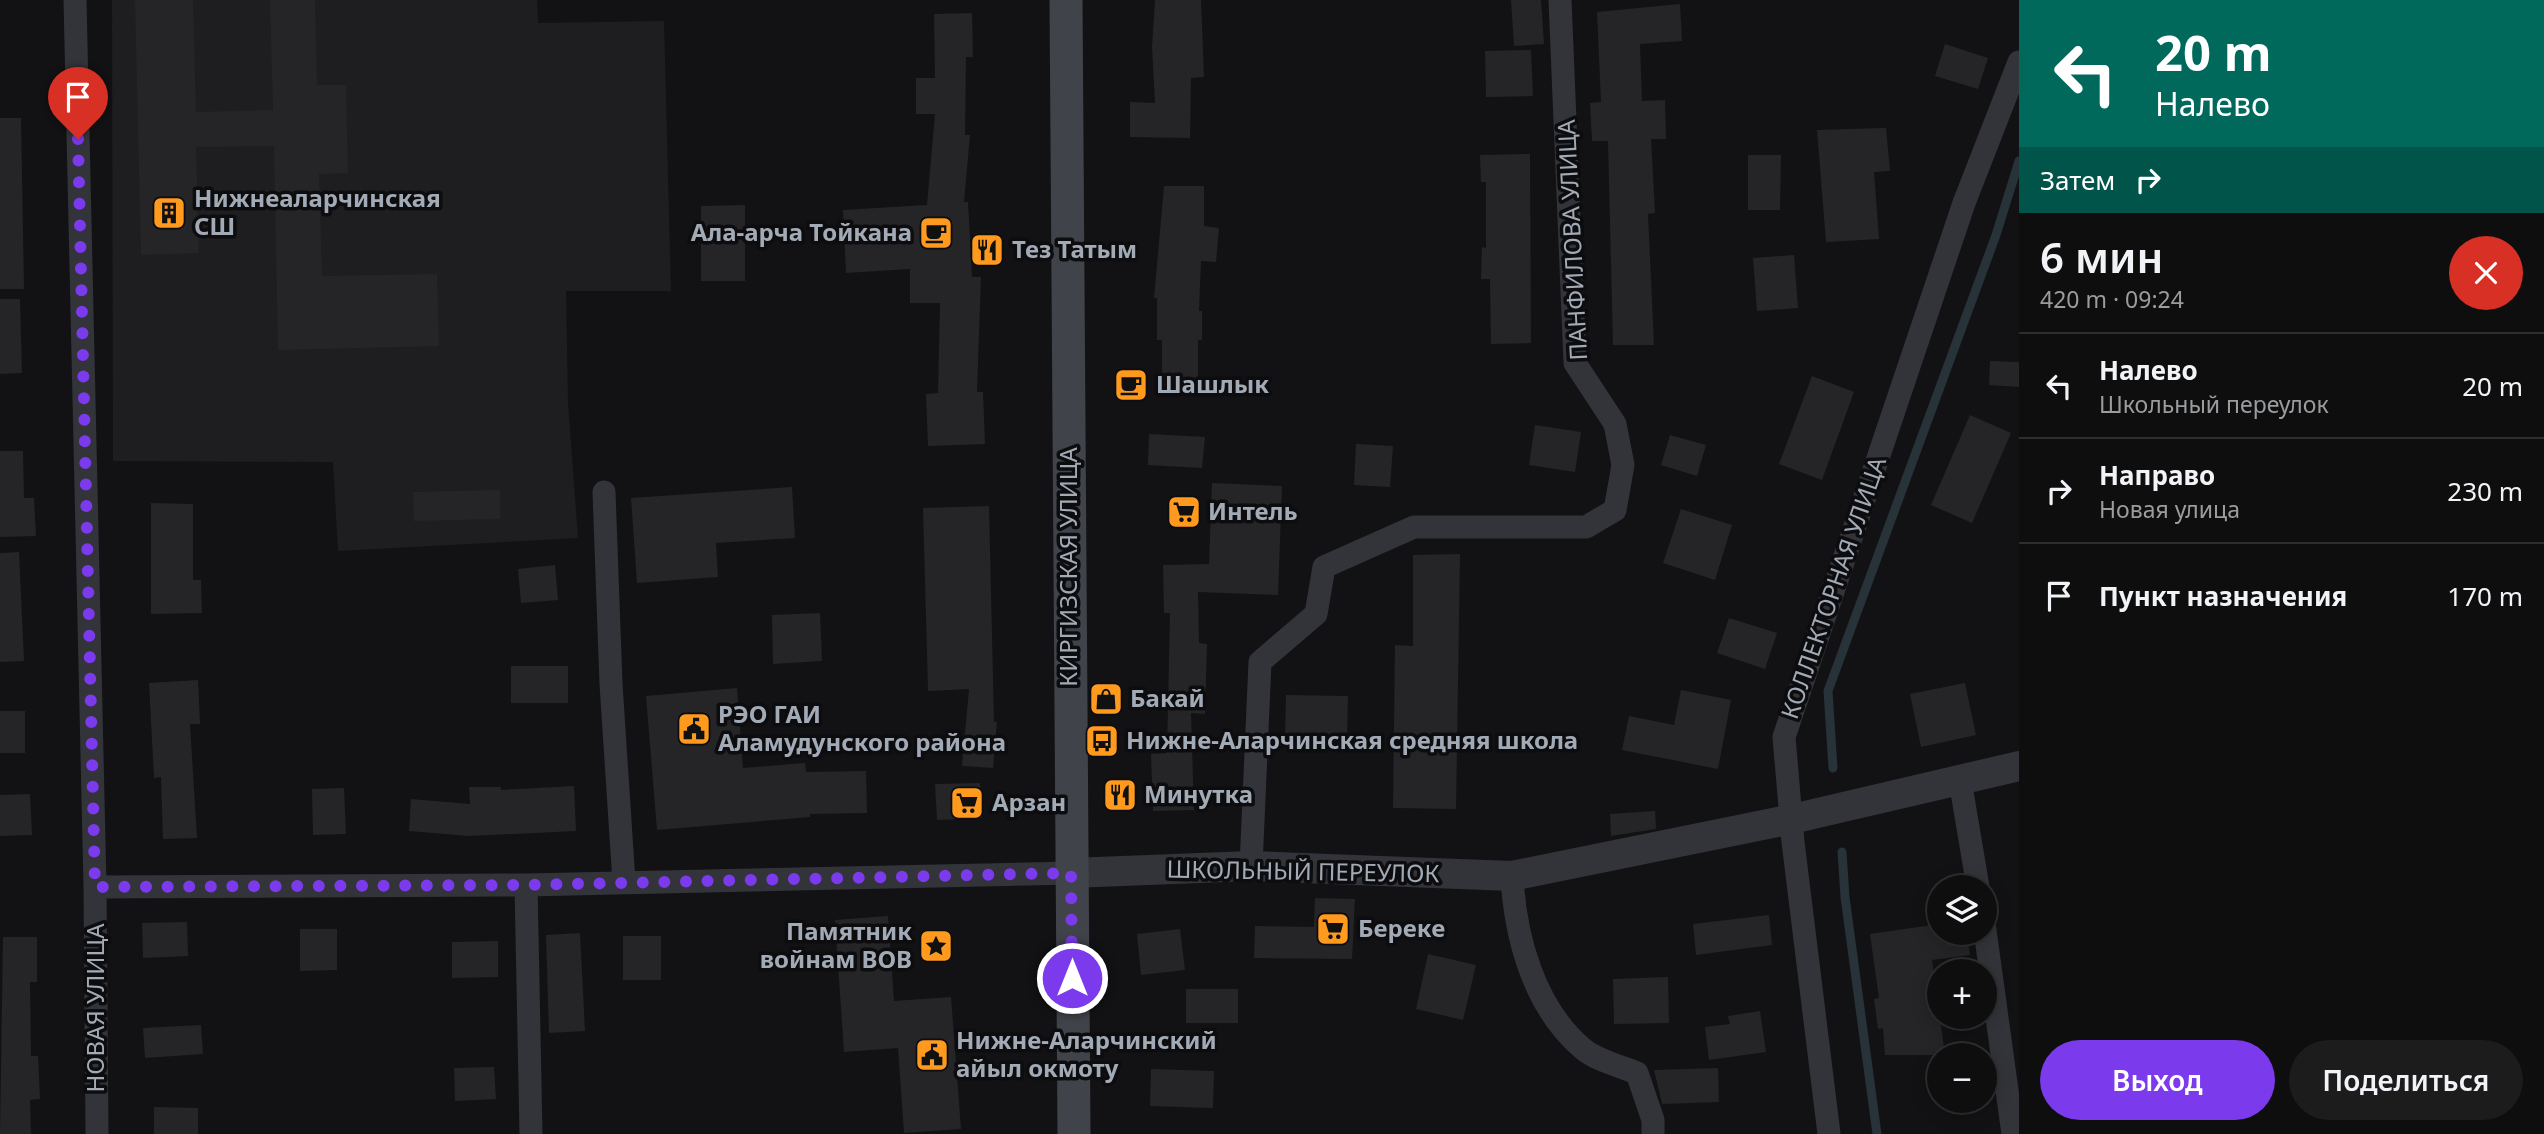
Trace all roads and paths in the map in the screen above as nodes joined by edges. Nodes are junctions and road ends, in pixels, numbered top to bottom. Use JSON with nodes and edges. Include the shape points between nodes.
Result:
{"nodes":[{"id":1,"x":75,"y":0,"type":"edge"},
{"id":2,"x":1066,"y":0,"type":"edge"},
{"id":3,"x":1560,"y":0,"type":"edge"},
{"id":4,"x":2019,"y":62,"type":"edge"},
{"id":5,"x":604,"y":492,"type":"dead end"},
{"id":6,"x":2019,"y":766,"type":"edge"},
{"id":7,"x":1960,"y":780,"type":"junction"},
{"id":8,"x":1792,"y":819,"type":"junction"},
{"id":9,"x":1251,"y":866,"type":"junction"},
{"id":10,"x":1071,"y":873,"type":"junction"},
{"id":11,"x":1976,"y":875,"type":"edge"},
{"id":12,"x":1512,"y":876,"type":"junction"},
{"id":13,"x":624,"y":882,"type":"junction"},
{"id":14,"x":526,"y":885,"type":"junction"},
{"id":15,"x":95,"y":887,"type":"junction"},
{"id":16,"x":1987,"y":945,"type":"edge"},
{"id":17,"x":97,"y":1134,"type":"edge"},
{"id":18,"x":531,"y":1134,"type":"edge"},
{"id":19,"x":1074,"y":1134,"type":"edge"},
{"id":20,"x":1653,"y":1134,"type":"edge"},
{"id":21,"x":1829,"y":1134,"type":"edge"},
{"id":22,"x":2013,"y":1134,"type":"edge"}],
"edges":[{"from":1,"to":15,"type":"street","name":"НОВАЯ УЛИЦА"},
{"from":2,"to":10,"type":"main road","name":"КИРГИЗСКАЯ УЛИЦА"},
{"from":3,"to":9,"type":"street","name":"ПАНФИЛОВА УЛИЦА","via":[[1575,363],[1615,424],[1623,465],[1615,510],[1586,527],[1414,527],[1324,567],[1316,614],[1260,662]]},
{"from":4,"to":8,"type":"street","name":"КОЛЛЕКТОРНАЯ УЛИЦА","via":[[1964,203],[1784,737]]},
{"from":5,"to":13,"type":"street"},
{"from":6,"to":7,"type":"street","name":"ШКОЛЬНЫЙ ПЕРЕУЛОК"},
{"from":7,"to":8,"type":"street","name":"ШКОЛЬНЫЙ ПЕРЕУЛОК"},
{"from":7,"to":11,"type":"street"},
{"from":8,"to":12,"type":"street","name":"ШКОЛЬНЫЙ ПЕРЕУЛОК"},
{"from":8,"to":21,"type":"street","name":"КОЛЛЕКТОРНАЯ УЛИЦА"},
{"from":9,"to":10,"type":"street","name":"ШКОЛЬНЫЙ ПЕРЕУЛОК"},
{"from":9,"to":12,"type":"street","name":"ШКОЛЬНЫЙ ПЕРЕУЛОК"},
{"from":10,"to":13,"type":"street","name":"ШКОЛЬНЫЙ ПЕРЕУЛОК"},
{"from":10,"to":19,"type":"main road","name":"КИРГИЗСКАЯ УЛИЦА"},
{"from":12,"to":20,"type":"street","via":[[1520,938],[1546,1010],[1584,1050],[1637,1073],[1653,1120]]},
{"from":13,"to":14,"type":"street","name":"ШКОЛЬНЫЙ ПЕРЕУЛОК"},
{"from":14,"to":15,"type":"street","name":"ШКОЛЬНЫЙ ПЕРЕУЛОК"},
{"from":14,"to":18,"type":"street"},
{"from":15,"to":17,"type":"street","name":"НОВАЯ УЛИЦА"},
{"from":16,"to":22,"type":"street"}]}
